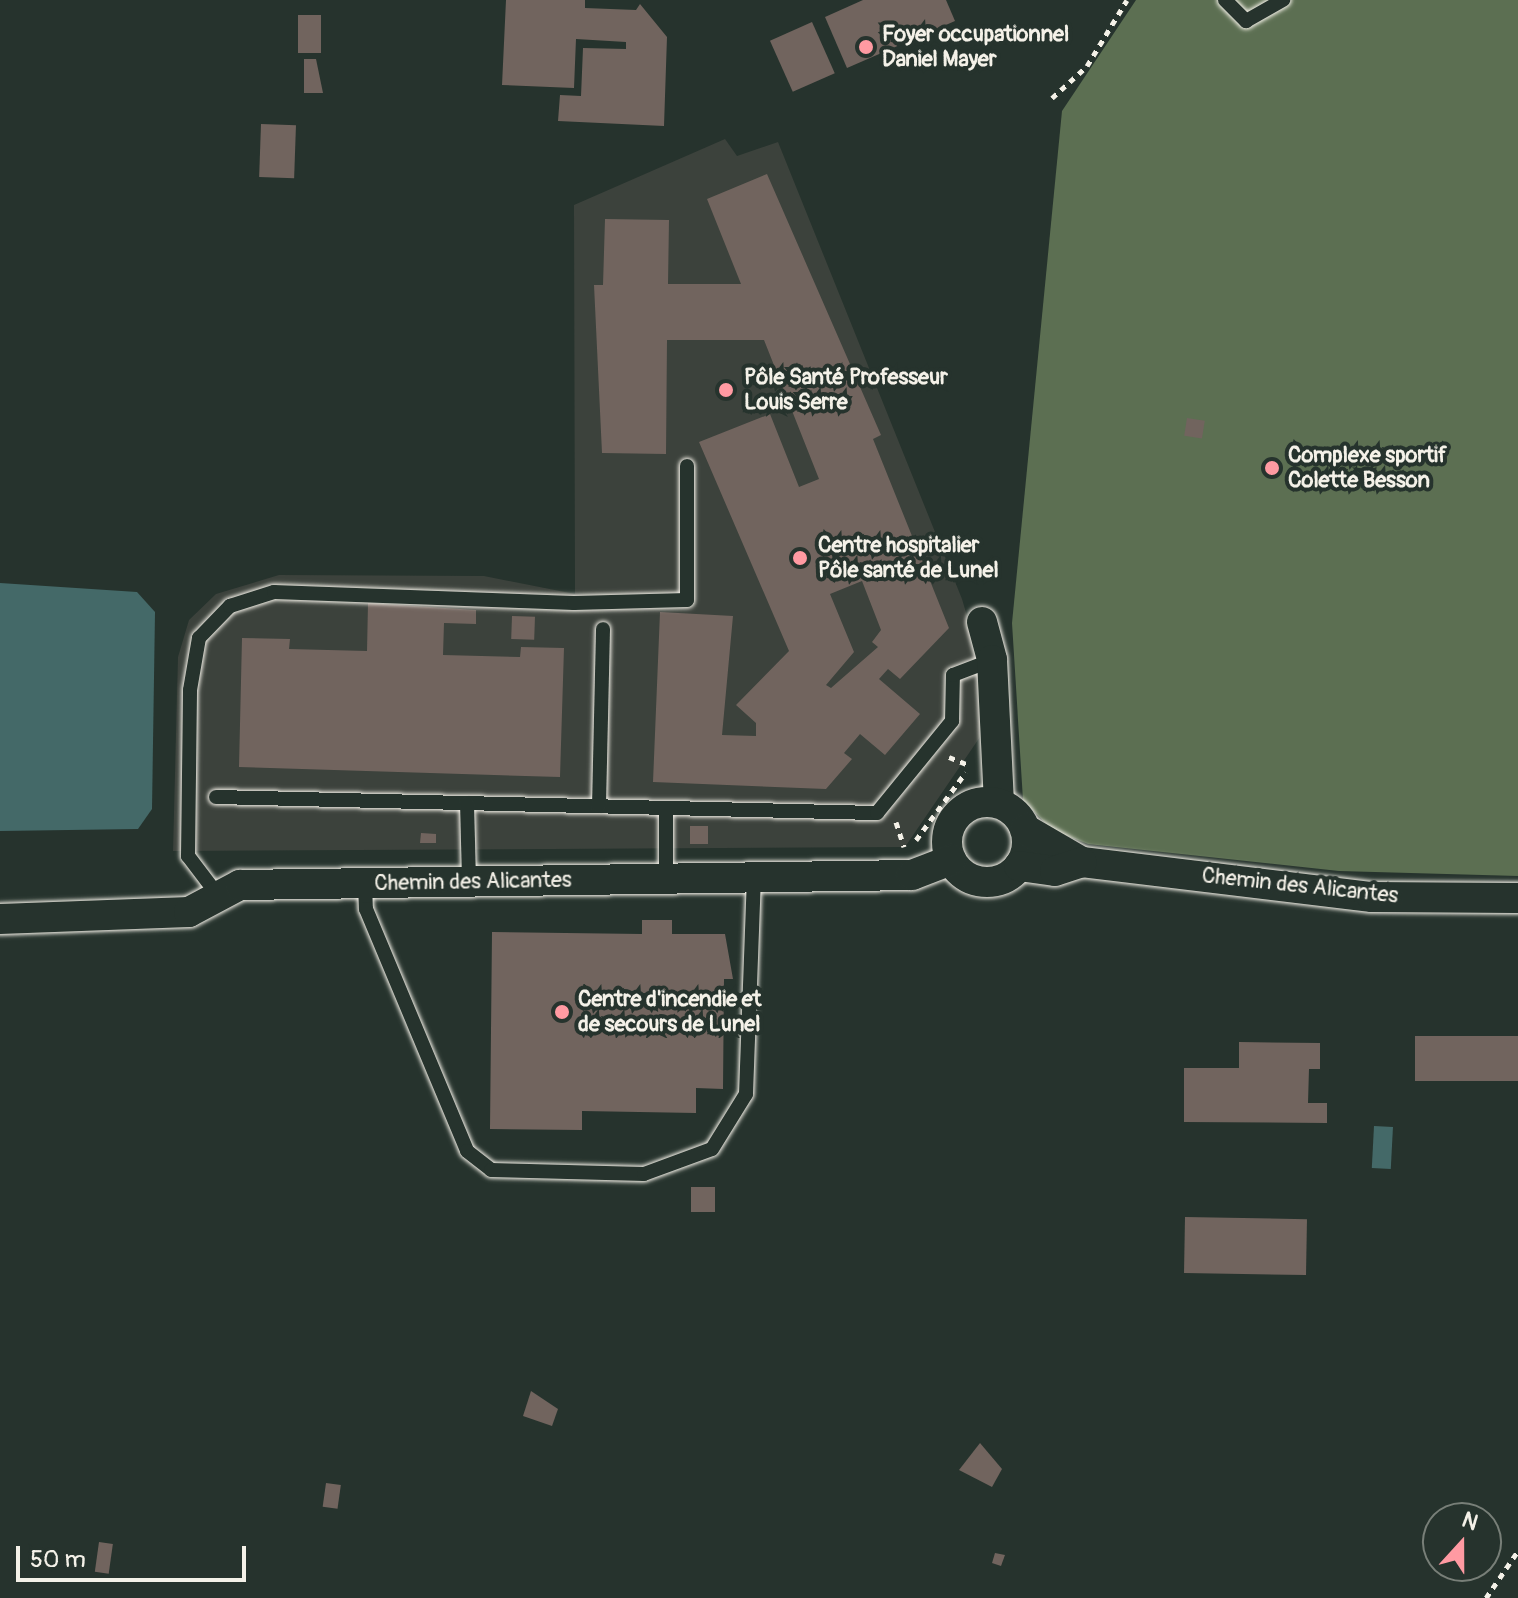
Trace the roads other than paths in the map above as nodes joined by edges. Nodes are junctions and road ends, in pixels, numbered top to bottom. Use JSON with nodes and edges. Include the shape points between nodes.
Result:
{"nodes":[{"id":1,"x":1225,"y":0,"type":"edge"},
{"id":2,"x":1283,"y":0,"type":"edge"},
{"id":3,"x":687,"y":466,"type":"dead end"},
{"id":4,"x":982,"y":622,"type":"dead end"},
{"id":5,"x":603,"y":629,"type":"dead end"},
{"id":6,"x":992,"y":660,"type":"junction"},
{"id":7,"x":216,"y":797,"type":"dead end"},
{"id":8,"x":467,"y":803,"type":"junction"},
{"id":9,"x":999,"y":803,"type":"junction"},
{"id":10,"x":599,"y":806,"type":"junction"},
{"id":11,"x":666,"y":808,"type":"junction"},
{"id":12,"x":1025,"y":829,"type":"junction"},
{"id":13,"x":951,"y":860,"type":"junction"},
{"id":14,"x":1082,"y":862,"type":"junction"},
{"id":15,"x":1019,"y":866,"type":"junction"},
{"id":16,"x":754,"y":878,"type":"junction"},
{"id":17,"x":666,"y":880,"type":"junction"},
{"id":18,"x":469,"y":882,"type":"junction"},
{"id":19,"x":365,"y":883,"type":"junction"},
{"id":20,"x":1518,"y":898,"type":"edge"},
{"id":21,"x":220,"y":899,"type":"junction"},
{"id":22,"x":0,"y":919,"type":"edge"}],
"edges":[{"from":1,"to":2,"type":"lane","via":[[1246,21]]},
{"from":3,"to":21,"type":"lane","via":[[687,600],[574,603],[274,592],[230,606],[199,638],[190,690],[188,856]]},
{"from":4,"to":6,"type":"street"},
{"from":5,"to":10,"type":"lane"},
{"from":6,"to":9,"type":"street"},
{"from":6,"to":11,"type":"lane","via":[[953,675],[952,721],[877,813]]},
{"from":7,"to":8,"type":"lane"},
{"from":8,"to":10,"type":"lane"},
{"from":8,"to":18,"type":"lane"},
{"from":9,"to":12,"type":"street"},
{"from":9,"to":13,"type":"street","via":[[973,804],[952,821]]},
{"from":10,"to":11,"type":"lane"},
{"from":11,"to":17,"type":"lane"},
{"from":12,"to":14,"type":"street","name":"Chemin des Alicantes"},
{"from":12,"to":15,"type":"street"},
{"from":13,"to":15,"type":"street","via":[[984,882]]},
{"from":13,"to":16,"type":"street","name":"Chemin des Alicantes","via":[[912,875]]},
{"from":14,"to":15,"type":"street","name":"Chemin des Alicantes","via":[[1055,871]]},
{"from":14,"to":20,"type":"street","name":"Chemin des Alicantes","via":[[1372,897]]},
{"from":16,"to":17,"type":"street","name":"Chemin des Alicantes"},
{"from":16,"to":19,"type":"lane","via":[[746,1094],[712,1149],[644,1174],[491,1170],[467,1151],[366,909]]},
{"from":17,"to":18,"type":"street","name":"Chemin des Alicantes"},
{"from":18,"to":19,"type":"street","name":"Chemin des Alicantes"},
{"from":19,"to":21,"type":"street","name":"Chemin des Alicantes","via":[[240,885]]},
{"from":21,"to":22,"type":"street","name":"Chemin des Alicantes","via":[[153,916]]}]}
